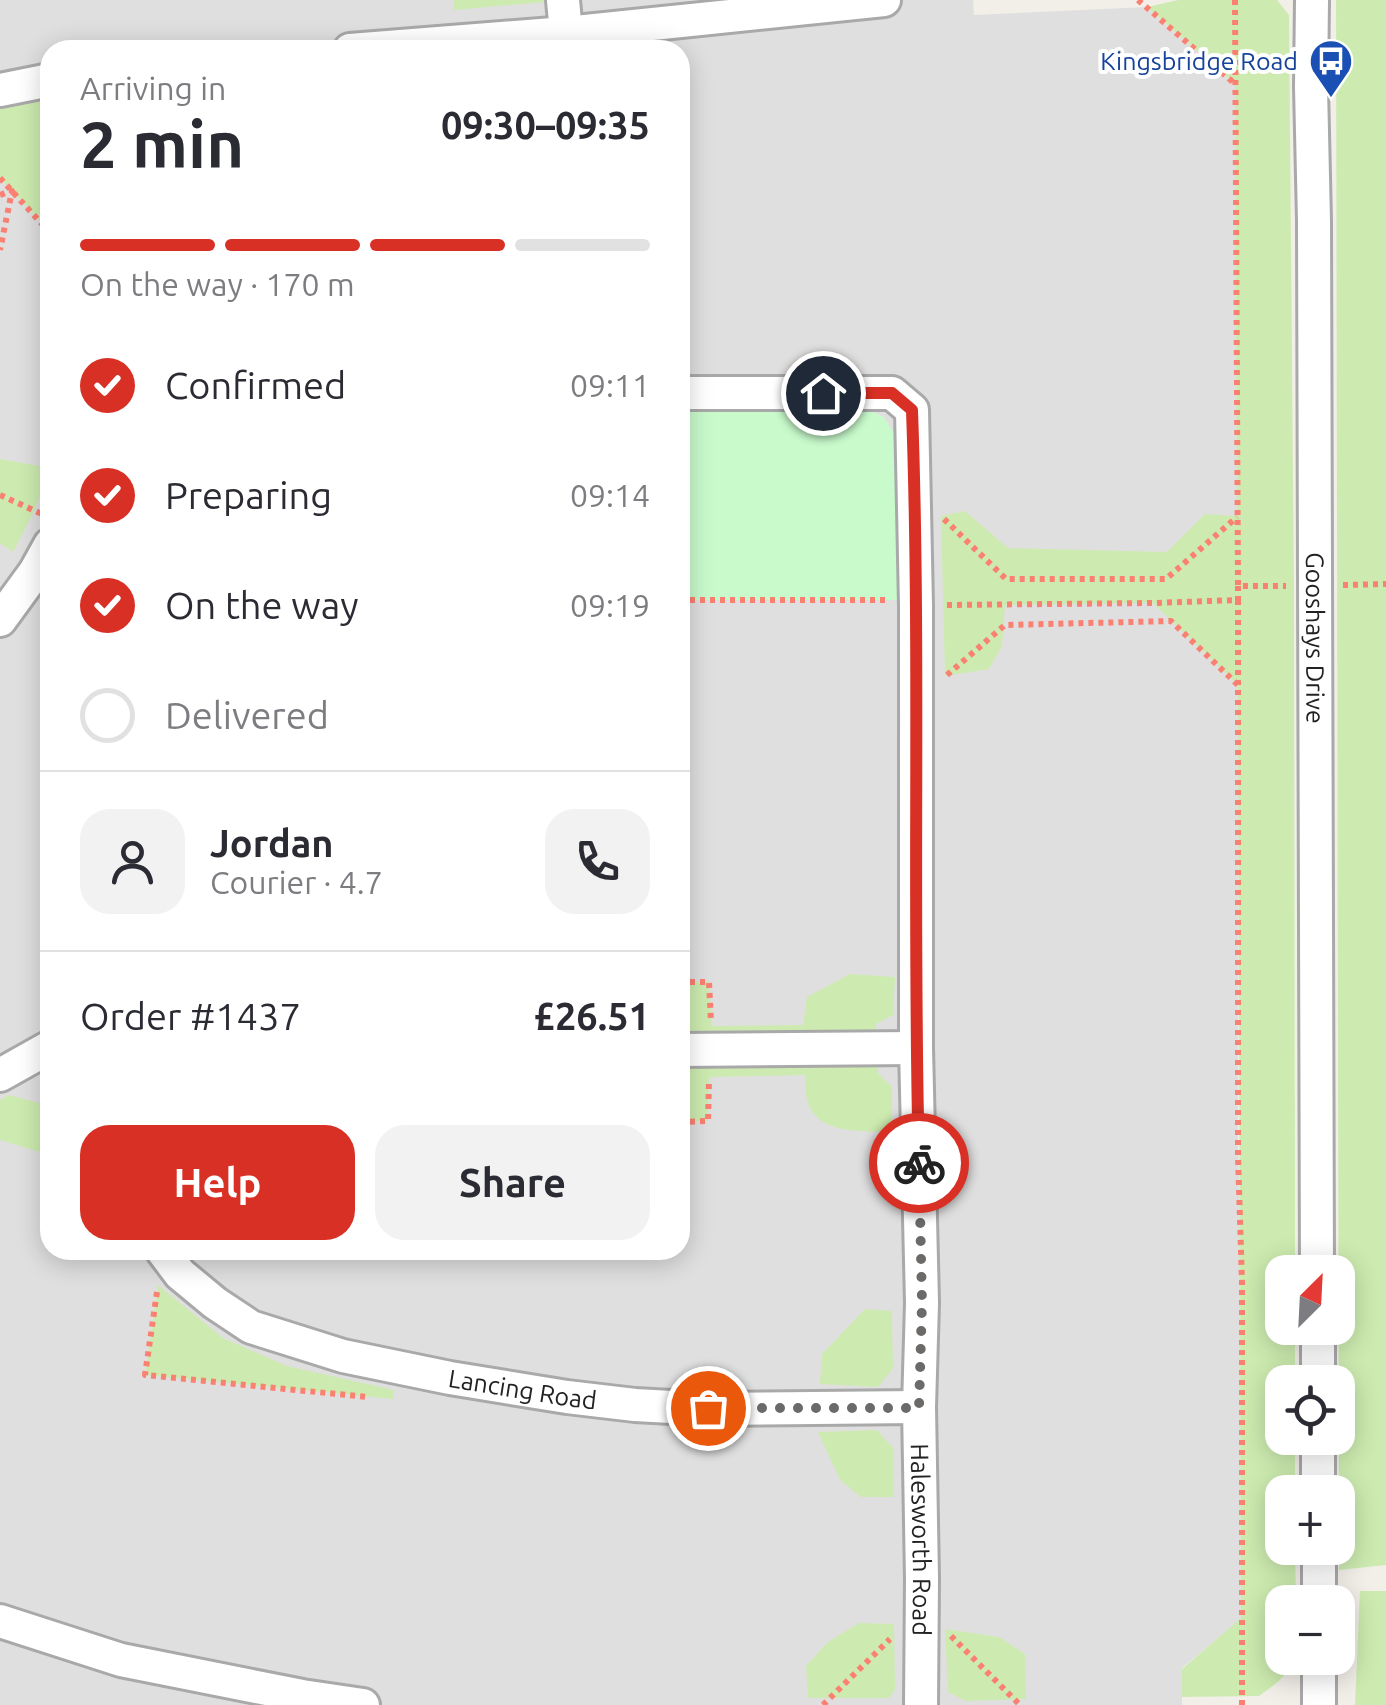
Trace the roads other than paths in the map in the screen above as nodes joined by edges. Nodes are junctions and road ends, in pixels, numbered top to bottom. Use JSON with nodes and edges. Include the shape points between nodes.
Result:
{"nodes":[{"id":1,"x":564,"y":0,"type":"edge"},
{"id":2,"x":884,"y":0,"type":"edge"},
{"id":3,"x":1312,"y":0,"type":"edge"},
{"id":4,"x":566,"y":33,"type":"junction"},
{"id":5,"x":477,"y":40,"type":"edge"},
{"id":6,"x":40,"y":82,"type":"edge"},
{"id":7,"x":0,"y":90,"type":"edge"},
{"id":8,"x":690,"y":393,"type":"edge"},
{"id":9,"x":40,"y":563,"type":"edge"},
{"id":10,"x":0,"y":620,"type":"edge"},
{"id":11,"x":916,"y":1048,"type":"junction"},
{"id":12,"x":690,"y":1050,"type":"edge"},
{"id":13,"x":40,"y":1060,"type":"edge"},
{"id":14,"x":0,"y":1076,"type":"edge"},
{"id":15,"x":1318,"y":1255,"type":"edge"},
{"id":16,"x":170,"y":1260,"type":"edge"},
{"id":17,"x":919,"y":1408,"type":"junction"},
{"id":18,"x":0,"y":1621,"type":"edge"},
{"id":19,"x":1319,"y":1675,"type":"edge"},
{"id":20,"x":350,"y":1704,"type":"edge"},
{"id":21,"x":920,"y":1705,"type":"edge"},
{"id":22,"x":1320,"y":1705,"type":"edge"}],
"edges":[{"from":1,"to":4,"type":"street"},
{"from":2,"to":4,"type":"street"},
{"from":3,"to":15,"type":"street","name":"Gooshays Drive"},
{"from":4,"to":5,"type":"street"},
{"from":6,"to":7,"type":"street"},
{"from":8,"to":11,"type":"street","name":"Halesworth Road","via":[[892,393],[912,410]]},
{"from":9,"to":10,"type":"street"},
{"from":11,"to":12,"type":"street"},
{"from":11,"to":17,"type":"street","name":"Halesworth Road"},
{"from":13,"to":14,"type":"street"},
{"from":16,"to":17,"type":"street","name":"Lancing Road","via":[[251,1327],[379,1364],[635,1405]]},
{"from":17,"to":21,"type":"street","name":"Halesworth Road"},
{"from":18,"to":20,"type":"street","via":[[121,1660]]},
{"from":19,"to":22,"type":"street"}]}
